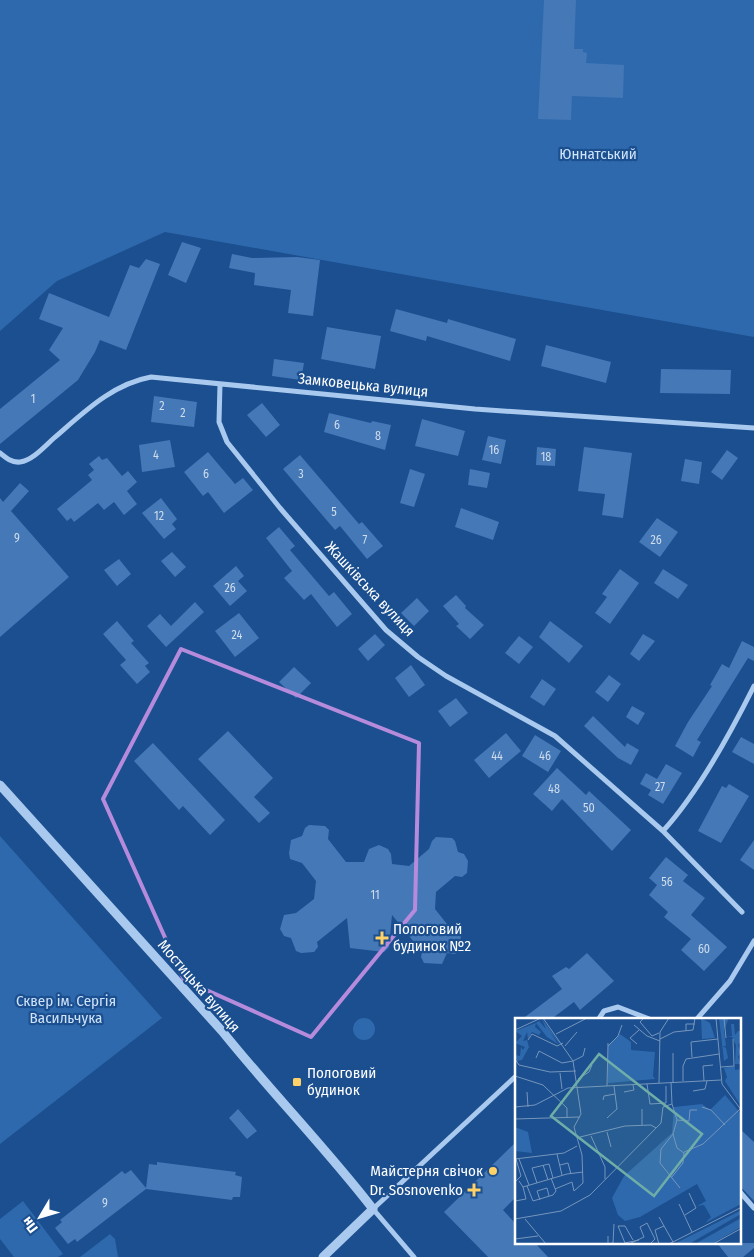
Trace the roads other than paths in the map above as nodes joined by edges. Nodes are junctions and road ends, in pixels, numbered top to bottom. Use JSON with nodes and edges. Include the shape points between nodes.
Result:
{"nodes":[{"id":1,"x":220,"y":384,"type":"junction"},
{"id":2,"x":754,"y":428,"type":"edge"},
{"id":3,"x":0,"y":453,"type":"edge"},
{"id":4,"x":754,"y":686,"type":"edge"},
{"id":5,"x":0,"y":785,"type":"edge"},
{"id":6,"x":664,"y":832,"type":"junction"},
{"id":7,"x":742,"y":912,"type":"dead end"},
{"id":8,"x":754,"y":941,"type":"edge"},
{"id":9,"x":599,"y":1018,"type":"edge"},
{"id":10,"x":647,"y":1018,"type":"edge"},
{"id":11,"x":698,"y":1018,"type":"edge"},
{"id":12,"x":515,"y":1077,"type":"edge"},
{"id":13,"x":742,"y":1194,"type":"edge"},
{"id":14,"x":373,"y":1208,"type":"junction"},
{"id":15,"x":754,"y":1208,"type":"edge"},
{"id":16,"x":323,"y":1257,"type":"edge"},
{"id":17,"x":414,"y":1257,"type":"edge"}],
"edges":[{"from":1,"to":2,"type":"street","name":"Замковецька вулиця","via":[[475,408]]},
{"from":1,"to":3,"type":"street","name":"Замковецька вулиця","via":[[151,378],[136,380],[83,412],[33,456],[12,462]]},
{"from":1,"to":6,"type":"street","name":"Жашківська вулиця","via":[[219,422],[227,442],[386,630],[446,676],[555,736]]},
{"from":4,"to":6,"type":"street","via":[[678,816]]},
{"from":5,"to":14,"type":"street","name":"Мостицька вулиця","via":[[216,1024]]},
{"from":6,"to":7,"type":"street","name":"Жашківська вулиця"},
{"from":8,"to":11,"type":"street","via":[[730,981]]},
{"from":9,"to":10,"type":"street","via":[[604,1011],[618,1007]]},
{"from":12,"to":14,"type":"street"},
{"from":13,"to":15,"type":"street"},
{"from":14,"to":16,"type":"street"},
{"from":14,"to":17,"type":"street"}]}
